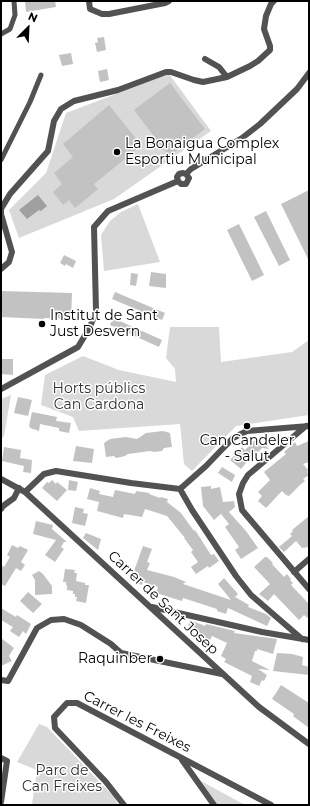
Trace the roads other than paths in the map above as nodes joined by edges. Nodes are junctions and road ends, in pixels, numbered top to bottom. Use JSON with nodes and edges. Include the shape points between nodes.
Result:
{"nodes":[{"id":1,"x":14,"y":1,"type":"edge"},
{"id":2,"x":90,"y":1,"type":"edge"},
{"id":3,"x":168,"y":1,"type":"edge"},
{"id":4,"x":274,"y":1,"type":"edge"},
{"id":5,"x":1,"y":34,"type":"edge"},
{"id":6,"x":205,"y":59,"type":"dead end"},
{"id":7,"x":309,"y":73,"type":"edge"},
{"id":8,"x":41,"y":75,"type":"dead end"},
{"id":9,"x":227,"y":77,"type":"junction"},
{"id":10,"x":1,"y":160,"type":"edge"},
{"id":11,"x":1,"y":269,"type":"edge"},
{"id":12,"x":1,"y":389,"type":"edge"},
{"id":13,"x":307,"y":426,"type":"edge"},
{"id":14,"x":1,"y":479,"type":"edge"},
{"id":15,"x":19,"y":488,"type":"junction"},
{"id":16,"x":180,"y":489,"type":"junction"},
{"id":17,"x":25,"y":492,"type":"junction"},
{"id":18,"x":1,"y":509,"type":"edge"},
{"id":19,"x":309,"y":559,"type":"edge"},
{"id":20,"x":294,"y":572,"type":"junction"},
{"id":21,"x":309,"y":589,"type":"edge"},
{"id":22,"x":151,"y":607,"type":"junction"},
{"id":23,"x":302,"y":639,"type":"junction"},
{"id":24,"x":309,"y":640,"type":"edge"},
{"id":25,"x":222,"y":674,"type":"junction"},
{"id":26,"x":1,"y":680,"type":"edge"},
{"id":27,"x":309,"y":744,"type":"edge"},
{"id":28,"x":181,"y":758,"type":"junction"},
{"id":29,"x":4,"y":760,"type":"edge"},
{"id":30,"x":1,"y":802,"type":"edge"},
{"id":31,"x":124,"y":805,"type":"edge"},
{"id":32,"x":214,"y":805,"type":"edge"},
{"id":33,"x":271,"y":805,"type":"edge"}],
"edges":[{"from":1,"to":5,"type":"street","via":[[15,15],[10,29]]},
{"from":2,"to":3,"type":"street","via":[[90,9],[102,14]]},
{"from":4,"to":9,"type":"street","via":[[266,16],[264,29],[270,50],[258,61]]},
{"from":6,"to":9,"type":"street","via":[[219,67]]},
{"from":7,"to":12,"type":"street","via":[[297,89],[260,124],[191,169],[186,174],[189,180],[186,184],[178,181],[108,211],[94,227],[96,311],[80,344]]},
{"from":8,"to":10,"type":"street"},
{"from":9,"to":11,"type":"street","via":[[203,82],[166,72],[118,90],[74,101],[60,110],[54,121],[48,151],[10,194],[1,209],[12,252],[9,262]]},
{"from":13,"to":16,"type":"street","via":[[247,431],[233,438]]},
{"from":13,"to":20,"type":"street","via":[[248,475],[239,494],[242,510]]},
{"from":14,"to":15,"type":"street","name":"Carrer de Sant Josep"},
{"from":15,"to":17,"type":"street","name":"Carrer de Sant Josep"},
{"from":15,"to":18,"type":"street","via":[[14,498]]},
{"from":16,"to":17,"type":"street","via":[[56,471],[44,474]]},
{"from":16,"to":23,"type":"street","via":[[251,595]]},
{"from":17,"to":22,"type":"street","name":"Carrer de Sant Josep"},
{"from":19,"to":20,"type":"street"},
{"from":20,"to":21,"type":"street"},
{"from":22,"to":23,"type":"street"},
{"from":22,"to":25,"type":"street","name":"Carrer de Sant Josep"},
{"from":23,"to":24,"type":"street"},
{"from":25,"to":26,"type":"street","via":[[121,653],[81,625],[64,619],[51,620],[37,628],[8,681]]},
{"from":25,"to":27,"type":"street","name":"Carrer de Sant Josep","via":[[259,707]]},
{"from":28,"to":31,"type":"street","name":"Carrer les Freixes","via":[[77,703],[68,703],[54,717],[55,728]]},
{"from":28,"to":32,"type":"street"},
{"from":28,"to":33,"type":"street","name":"Carrer les Freixes"},
{"from":29,"to":30,"type":"street"}]}
